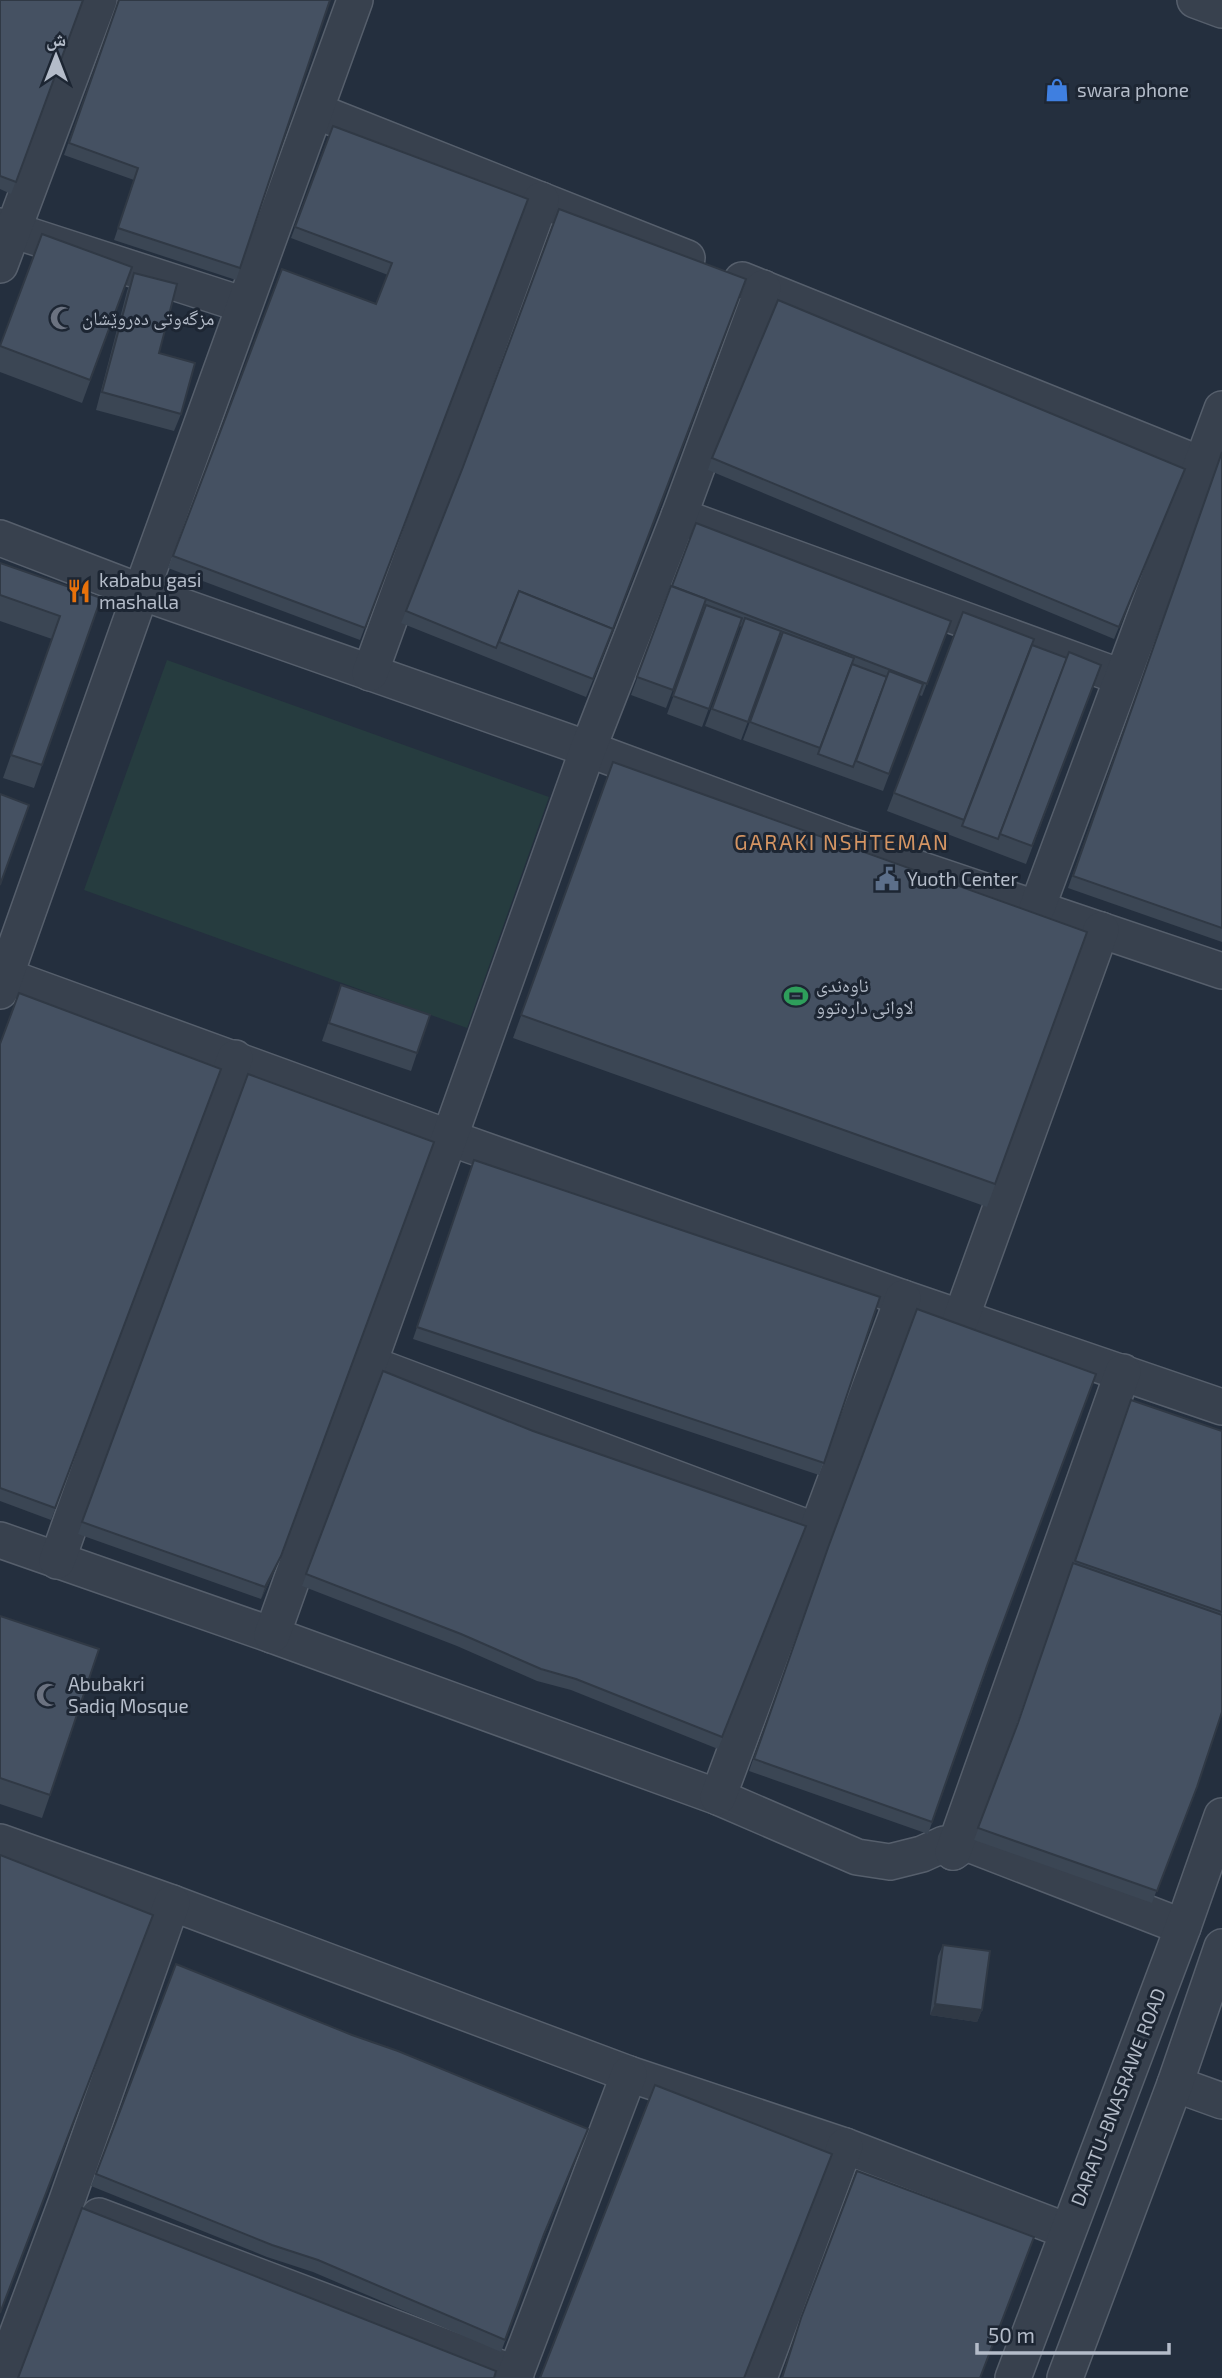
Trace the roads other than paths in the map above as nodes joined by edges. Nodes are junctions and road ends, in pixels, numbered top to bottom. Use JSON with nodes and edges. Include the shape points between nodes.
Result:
{"nodes":[{"id":1,"x":99,"y":0,"type":"edge"},
{"id":2,"x":355,"y":0,"type":"edge"},
{"id":3,"x":1195,"y":0,"type":"edge"},
{"id":4,"x":1222,"y":10,"type":"edge"},
{"id":5,"x":316,"y":111,"type":"junction"},
{"id":6,"x":541,"y":200,"type":"junction"},
{"id":7,"x":7,"y":229,"type":"edge"},
{"id":8,"x":0,"y":265,"type":"edge"},
{"id":9,"x":763,"y":289,"type":"junction"},
{"id":10,"x":244,"y":305,"type":"junction"},
{"id":11,"x":1222,"y":409,"type":"edge"},
{"id":12,"x":1200,"y":464,"type":"junction"},
{"id":13,"x":679,"y":516,"type":"junction"},
{"id":14,"x":0,"y":538,"type":"edge"},
{"id":15,"x":141,"y":593,"type":"junction"},
{"id":16,"x":370,"y":673,"type":"junction"},
{"id":17,"x":1122,"y":677,"type":"junction"},
{"id":18,"x":588,"y":748,"type":"junction"},
{"id":19,"x":1037,"y":908,"type":"junction"},
{"id":20,"x":1101,"y":930,"type":"junction"},
{"id":21,"x":1222,"y":971,"type":"edge"},
{"id":22,"x":3,"y":983,"type":"edge"},
{"id":23,"x":235,"y":1058,"type":"junction"},
{"id":24,"x":450,"y":1139,"type":"junction"},
{"id":25,"x":902,"y":1298,"type":"junction"},
{"id":26,"x":961,"y":1318,"type":"junction"},
{"id":27,"x":370,"y":1364,"type":"junction"},
{"id":28,"x":1123,"y":1372,"type":"junction"},
{"id":29,"x":1222,"y":1407,"type":"edge"},
{"id":30,"x":816,"y":1531,"type":"junction"},
{"id":31,"x":0,"y":1540,"type":"edge"},
{"id":32,"x":57,"y":1561,"type":"junction"},
{"id":33,"x":272,"y":1635,"type":"junction"},
{"id":34,"x":718,"y":1797,"type":"junction"},
{"id":35,"x":1222,"y":1816,"type":"edge"},
{"id":36,"x":0,"y":1842,"type":"edge"},
{"id":37,"x":953,"y":1852,"type":"junction"},
{"id":38,"x":172,"y":1903,"type":"junction"},
{"id":39,"x":1182,"y":1927,"type":"junction"},
{"id":40,"x":1222,"y":1947,"type":"edge"},
{"id":41,"x":629,"y":2074,"type":"junction"},
{"id":42,"x":1175,"y":2084,"type":"junction"},
{"id":43,"x":1222,"y":2101,"type":"edge"},
{"id":44,"x":845,"y":2146,"type":"junction"},
{"id":45,"x":66,"y":2203,"type":"junction"},
{"id":46,"x":1067,"y":2231,"type":"junction"},
{"id":47,"x":515,"y":2376,"type":"edge"},
{"id":48,"x":1,"y":2378,"type":"edge"},
{"id":49,"x":759,"y":2378,"type":"edge"},
{"id":50,"x":1013,"y":2378,"type":"edge"},
{"id":51,"x":1065,"y":2378,"type":"edge"}],
"edges":[{"from":1,"to":7,"type":"street"},
{"from":2,"to":5,"type":"street"},
{"from":3,"to":4,"type":"street"},
{"from":5,"to":6,"type":"street"},
{"from":5,"to":10,"type":"street"},
{"from":6,"to":9,"type":"street"},
{"from":6,"to":16,"type":"street"},
{"from":7,"to":8,"type":"street"},
{"from":7,"to":10,"type":"street"},
{"from":9,"to":12,"type":"street"},
{"from":9,"to":13,"type":"street"},
{"from":10,"to":15,"type":"street"},
{"from":11,"to":12,"type":"street"},
{"from":12,"to":17,"type":"street"},
{"from":13,"to":17,"type":"street"},
{"from":13,"to":18,"type":"street"},
{"from":14,"to":15,"type":"street"},
{"from":15,"to":16,"type":"street"},
{"from":15,"to":22,"type":"street"},
{"from":16,"to":18,"type":"street"},
{"from":17,"to":19,"type":"street"},
{"from":18,"to":19,"type":"street","via":[[842,843]]},
{"from":18,"to":24,"type":"street"},
{"from":19,"to":20,"type":"street"},
{"from":20,"to":21,"type":"street"},
{"from":20,"to":26,"type":"street"},
{"from":22,"to":23,"type":"street"},
{"from":23,"to":24,"type":"street"},
{"from":23,"to":32,"type":"street"},
{"from":24,"to":25,"type":"street"},
{"from":24,"to":27,"type":"street"},
{"from":25,"to":26,"type":"street"},
{"from":25,"to":30,"type":"street"},
{"from":26,"to":28,"type":"street"},
{"from":27,"to":30,"type":"street"},
{"from":27,"to":33,"type":"street"},
{"from":28,"to":29,"type":"street"},
{"from":28,"to":37,"type":"street"},
{"from":30,"to":34,"type":"street"},
{"from":31,"to":32,"type":"street"},
{"from":32,"to":33,"type":"street"},
{"from":33,"to":34,"type":"street"},
{"from":34,"to":37,"type":"street","via":[[873,1861],[906,1859],[944,1844]]},
{"from":35,"to":39,"type":"street","name":"DARATU-BNASRAWE ROAD"},
{"from":36,"to":38,"type":"street"},
{"from":37,"to":39,"type":"street","via":[[966,1843]]},
{"from":38,"to":41,"type":"street"},
{"from":38,"to":45,"type":"street"},
{"from":39,"to":46,"type":"street","name":"DARATU-BNASRAWE ROAD"},
{"from":40,"to":42,"type":"street"},
{"from":41,"to":44,"type":"street"},
{"from":41,"to":47,"type":"street"},
{"from":42,"to":43,"type":"street"},
{"from":42,"to":51,"type":"street"},
{"from":44,"to":46,"type":"street"},
{"from":44,"to":49,"type":"street"},
{"from":45,"to":47,"type":"street"},
{"from":45,"to":48,"type":"street"},
{"from":46,"to":50,"type":"street","name":"DARATU-BNASRAWE ROAD"}]}
